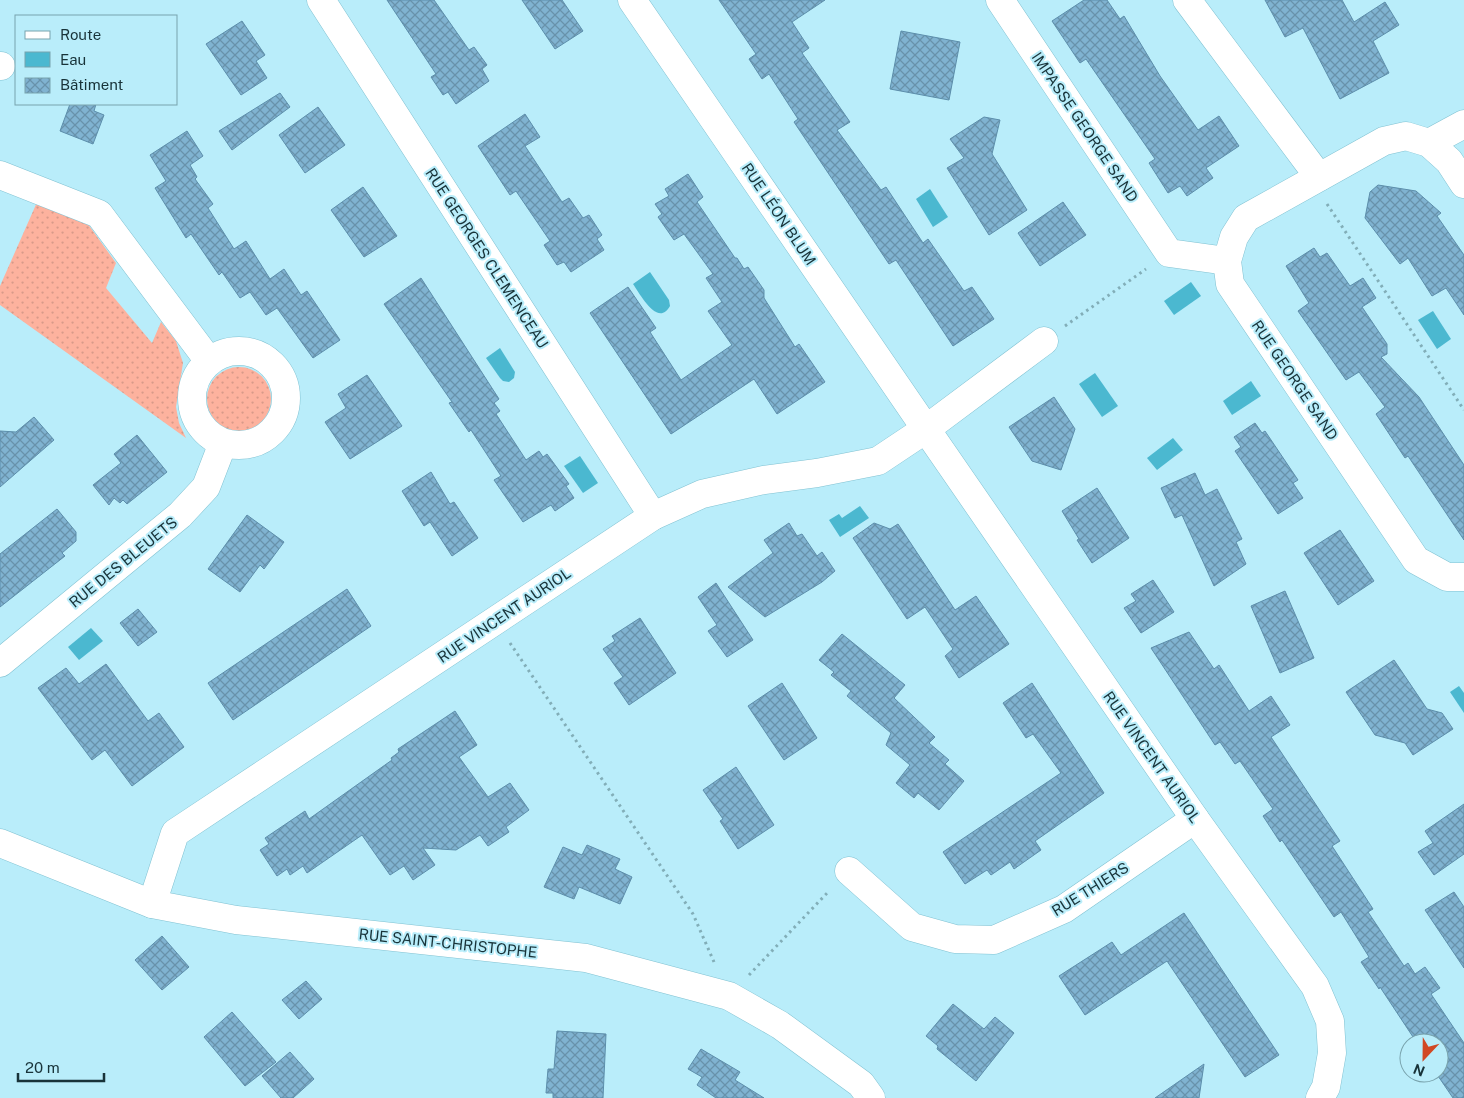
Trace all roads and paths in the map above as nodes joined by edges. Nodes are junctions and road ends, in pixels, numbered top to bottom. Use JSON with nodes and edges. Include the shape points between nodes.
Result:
{"nodes":[{"id":1,"x":321,"y":0,"type":"edge"},
{"id":2,"x":632,"y":0,"type":"edge"},
{"id":3,"x":1000,"y":0,"type":"edge"},
{"id":4,"x":1187,"y":0,"type":"edge"},
{"id":5,"x":1464,"y":124,"type":"edge"},
{"id":6,"x":1430,"y":142,"type":"junction"},
{"id":7,"x":0,"y":176,"type":"edge"},
{"id":8,"x":1319,"y":177,"type":"junction"},
{"id":9,"x":1464,"y":184,"type":"edge"},
{"id":10,"x":1169,"y":253,"type":"junction"},
{"id":11,"x":1227,"y":261,"type":"junction"},
{"id":12,"x":1044,"y":341,"type":"joint"},
{"id":13,"x":209,"y":361,"type":"junction"},
{"id":14,"x":1464,"y":410,"type":"edge"},
{"id":15,"x":926,"y":428,"type":"junction"},
{"id":16,"x":222,"y":443,"type":"junction"},
{"id":17,"x":653,"y":516,"type":"junction"},
{"id":18,"x":1464,"y":577,"type":"edge"},
{"id":19,"x":495,"y":622,"type":"junction"},
{"id":20,"x":0,"y":663,"type":"edge"},
{"id":21,"x":1196,"y":819,"type":"junction"},
{"id":22,"x":0,"y":843,"type":"edge"},
{"id":23,"x":848,"y":871,"type":"joint"},
{"id":24,"x":152,"y":904,"type":"junction"},
{"id":25,"x":729,"y":996,"type":"junction"},
{"id":26,"x":871,"y":1098,"type":"edge"},
{"id":27,"x":1320,"y":1098,"type":"edge"}],
"edges":[{"from":1,"to":17,"type":"street","name":"RUE GEORGES CLEMENCEAU"},
{"from":2,"to":15,"type":"street","name":"RUE LÉON BLUM"},
{"from":3,"to":10,"type":"street","name":"IMPASSE GEORGE SAND"},
{"from":4,"to":8,"type":"street"},
{"from":5,"to":6,"type":"street"},
{"from":6,"to":8,"type":"street","name":"RUE GEORGE SAND","via":[[1406,136],[1384,141]]},
{"from":6,"to":9,"type":"street","via":[[1448,160]]},
{"from":7,"to":13,"type":"street","via":[[99,214]]},
{"from":8,"to":11,"type":"street","name":"RUE GEORGE SAND","via":[[1246,218],[1234,237]]},
{"from":8,"to":14,"type":"path","via":[[1318,190]]},
{"from":10,"to":11,"type":"street"},
{"from":10,"to":12,"type":"path"},
{"from":11,"to":18,"type":"street","name":"RUE GEORGE SAND","via":[[1230,284],[1416,560],[1447,577]]},
{"from":12,"to":15,"type":"street","name":"RUE VINCENT AURIOL"},
{"from":13,"to":16,"type":"street","via":[[194,384],[193,411],[209,436]]},
{"from":13,"to":16,"type":"street","via":[[224,353],[256,354],[270,362],[281,375],[286,391],[286,408],[280,423],[269,435],[255,443],[239,446]]},
{"from":15,"to":17,"type":"street","name":"RUE VINCENT AURIOL","via":[[878,461],[702,494]]},
{"from":15,"to":21,"type":"street","name":"RUE VINCENT AURIOL"},
{"from":16,"to":20,"type":"street","name":"RUE DES BLEUETS","via":[[206,487],[180,515]]},
{"from":17,"to":19,"type":"street","name":"RUE VINCENT AURIOL"},
{"from":19,"to":24,"type":"street","name":"RUE VINCENT AURIOL","via":[[175,833]]},
{"from":19,"to":25,"type":"path","via":[[693,914]]},
{"from":21,"to":23,"type":"street","name":"RUE THIERS","via":[[1064,909],[994,940],[955,939],[912,928]]},
{"from":21,"to":27,"type":"street","name":"RUE VINCENT AURIOL","via":[[1315,986],[1330,1020],[1332,1053],[1326,1087]]},
{"from":22,"to":24,"type":"street","name":"RUE SAINT-CHRISTOPHE"},
{"from":23,"to":25,"type":"path"},
{"from":24,"to":25,"type":"street","name":"RUE SAINT-CHRISTOPHE","via":[[236,920],[586,958]]},
{"from":25,"to":26,"type":"street","name":"RUE SAINT-CHRISTOPHE","via":[[780,1025],[861,1084]]}]}
